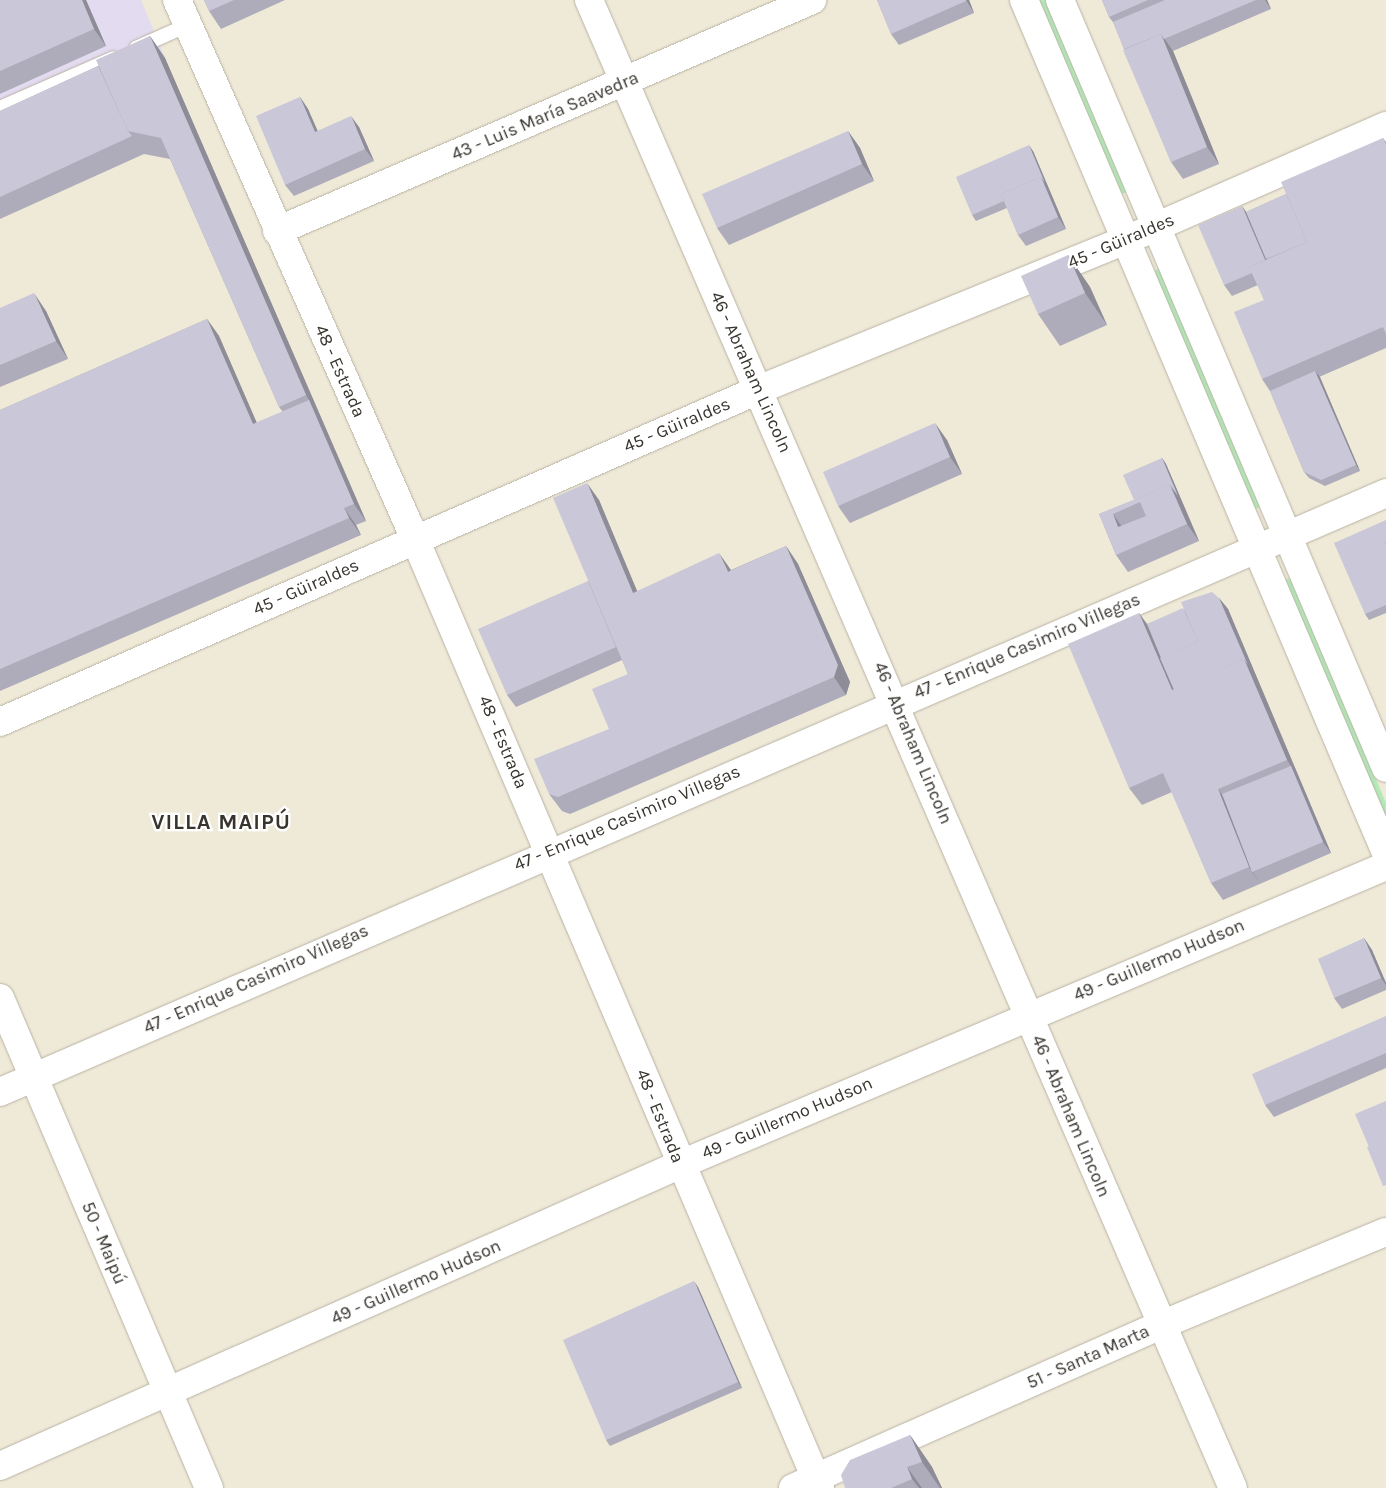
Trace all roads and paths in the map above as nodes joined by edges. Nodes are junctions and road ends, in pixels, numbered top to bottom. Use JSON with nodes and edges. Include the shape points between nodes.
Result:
{"nodes":[{"id":1,"x":177,"y":0,"type":"edge"},
{"id":2,"x":589,"y":0,"type":"edge"},
{"id":3,"x":812,"y":0,"type":"edge"},
{"id":4,"x":1024,"y":0,"type":"edge"},
{"id":5,"x":1060,"y":0,"type":"edge"},
{"id":6,"x":188,"y":25,"type":"junction"},
{"id":7,"x":624,"y":82,"type":"junction"},
{"id":8,"x":0,"y":108,"type":"edge"},
{"id":9,"x":1386,"y":126,"type":"edge"},
{"id":10,"x":1156,"y":227,"type":"junction"},
{"id":11,"x":277,"y":231,"type":"junction"},
{"id":12,"x":1126,"y":240,"type":"junction"},
{"id":13,"x":758,"y":390,"type":"junction"},
{"id":14,"x":1386,"y":493,"type":"edge"},
{"id":15,"x":1287,"y":535,"type":"junction"},
{"id":16,"x":415,"y":538,"type":"junction"},
{"id":17,"x":1256,"y":548,"type":"junction"},
{"id":18,"x":896,"y":702,"type":"junction"},
{"id":19,"x":0,"y":722,"type":"edge"},
{"id":20,"x":1386,"y":768,"type":"edge"},
{"id":21,"x":549,"y":851,"type":"junction"},
{"id":22,"x":1386,"y":853,"type":"edge"},
{"id":23,"x":1386,"y":866,"type":"edge"},
{"id":24,"x":0,"y":998,"type":"edge"},
{"id":25,"x":1027,"y":1015,"type":"junction"},
{"id":26,"x":34,"y":1077,"type":"junction"},
{"id":27,"x":0,"y":1092,"type":"edge"},
{"id":28,"x":679,"y":1165,"type":"junction"},
{"id":29,"x":1386,"y":1232,"type":"edge"},
{"id":30,"x":1161,"y":1325,"type":"junction"},
{"id":31,"x":167,"y":1393,"type":"junction"},
{"id":32,"x":0,"y":1466,"type":"edge"},
{"id":33,"x":810,"y":1485,"type":"edge"},
{"id":34,"x":209,"y":1488,"type":"edge"},
{"id":35,"x":1233,"y":1488,"type":"edge"}],
"edges":[{"from":1,"to":6,"type":"street","name":"48 - Estrada"},
{"from":2,"to":7,"type":"street","name":"46 - Abraham Lincoln"},
{"from":3,"to":7,"type":"street","name":"43 - Luis María Saavedra"},
{"from":4,"to":12,"type":"street"},
{"from":5,"to":10,"type":"street"},
{"from":6,"to":8,"type":"lane"},
{"from":6,"to":11,"type":"street","name":"48 - Estrada"},
{"from":7,"to":11,"type":"street","name":"43 - Luis María Saavedra"},
{"from":7,"to":13,"type":"street","name":"46 - Abraham Lincoln"},
{"from":9,"to":10,"type":"street","name":"45 - Güiraldes"},
{"from":10,"to":12,"type":"street","name":"45 - Güiraldes"},
{"from":10,"to":15,"type":"street"},
{"from":11,"to":16,"type":"street","name":"48 - Estrada"},
{"from":12,"to":13,"type":"street","name":"45 - Güiraldes"},
{"from":12,"to":17,"type":"street"},
{"from":13,"to":16,"type":"street","name":"45 - Güiraldes"},
{"from":13,"to":18,"type":"street","name":"46 - Abraham Lincoln"},
{"from":14,"to":15,"type":"street"},
{"from":15,"to":17,"type":"street","name":"47 - Enrique Casimiro Villegas"},
{"from":15,"to":20,"type":"street"},
{"from":16,"to":19,"type":"street","name":"45 - Güiraldes"},
{"from":16,"to":21,"type":"street","name":"48 - Estrada"},
{"from":17,"to":18,"type":"street","name":"47 - Enrique Casimiro Villegas"},
{"from":17,"to":22,"type":"street"},
{"from":18,"to":21,"type":"street","name":"47 - Enrique Casimiro Villegas"},
{"from":18,"to":25,"type":"street","name":"46 - Abraham Lincoln"},
{"from":21,"to":26,"type":"street","name":"47 - Enrique Casimiro Villegas"},
{"from":21,"to":28,"type":"street","name":"48 - Estrada"},
{"from":23,"to":25,"type":"street","name":"49 - Guillermo Hudson"},
{"from":24,"to":26,"type":"street","name":"50 - Maipú"},
{"from":25,"to":28,"type":"street","name":"49 - Guillermo Hudson"},
{"from":25,"to":30,"type":"street","name":"46 - Abraham Lincoln"},
{"from":26,"to":27,"type":"street","name":"47 - Enrique Casimiro Villegas"},
{"from":26,"to":31,"type":"street","name":"50 - Maipú"},
{"from":28,"to":31,"type":"street","name":"49 - Guillermo Hudson"},
{"from":28,"to":33,"type":"street","name":"48 - Estrada"},
{"from":29,"to":30,"type":"street","name":"51 - Santa Marta"},
{"from":30,"to":33,"type":"street","name":"51 - Santa Marta"},
{"from":30,"to":35,"type":"street","name":"46 - Abraham Lincoln"},
{"from":31,"to":32,"type":"street","name":"49 - Guillermo Hudson"},
{"from":31,"to":34,"type":"street","name":"50 - Maipú"}]}
